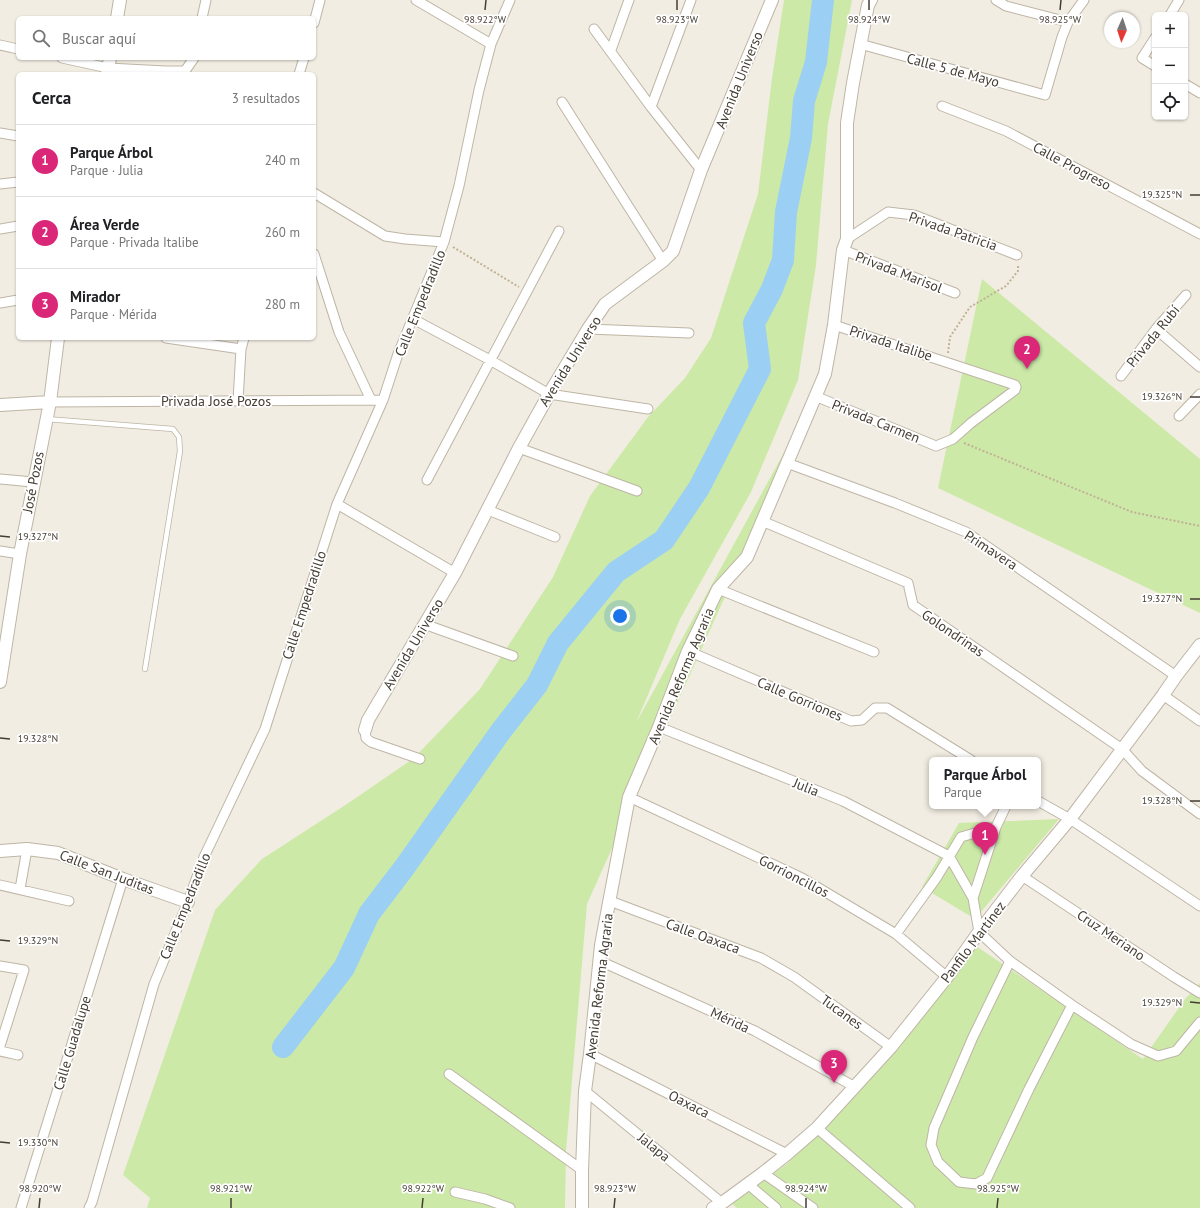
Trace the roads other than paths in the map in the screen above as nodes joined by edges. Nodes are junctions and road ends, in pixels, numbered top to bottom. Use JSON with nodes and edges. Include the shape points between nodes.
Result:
{"nodes":[{"id":1,"x":120,"y":0,"type":"edge"},
{"id":2,"x":206,"y":0,"type":"edge"},
{"id":3,"x":320,"y":0,"type":"edge"},
{"id":4,"x":416,"y":0,"type":"edge"},
{"id":5,"x":510,"y":0,"type":"edge"},
{"id":6,"x":629,"y":0,"type":"edge"},
{"id":7,"x":691,"y":0,"type":"edge"},
{"id":8,"x":772,"y":0,"type":"edge"},
{"id":9,"x":871,"y":0,"type":"edge"},
{"id":10,"x":996,"y":0,"type":"edge"},
{"id":11,"x":1084,"y":0,"type":"edge"},
{"id":12,"x":1179,"y":0,"type":"edge"},
{"id":13,"x":1172,"y":12,"type":"edge"},
{"id":14,"x":117,"y":16,"type":"edge"},
{"id":15,"x":202,"y":16,"type":"edge"},
{"id":16,"x":316,"y":16,"type":"edge"},
{"id":17,"x":1068,"y":22,"type":"junction"},
{"id":18,"x":594,"y":29,"type":"dead end"},
{"id":19,"x":1152,"y":43,"type":"edge"},
{"id":20,"x":491,"y":44,"type":"junction"},
{"id":21,"x":860,"y":44,"type":"junction"},
{"id":22,"x":0,"y":45,"type":"edge"},
{"id":23,"x":16,"y":49,"type":"edge"},
{"id":24,"x":610,"y":50,"type":"junction"},
{"id":25,"x":72,"y":60,"type":"edge"},
{"id":26,"x":193,"y":60,"type":"edge"},
{"id":27,"x":304,"y":60,"type":"edge"},
{"id":28,"x":1152,"y":64,"type":"edge"},
{"id":29,"x":108,"y":67,"type":"edge"},
{"id":30,"x":300,"y":72,"type":"edge"},
{"id":31,"x":1188,"y":85,"type":"edge"},
{"id":32,"x":1199,"y":90,"type":"edge"},
{"id":33,"x":562,"y":102,"type":"dead end"},
{"id":34,"x":942,"y":106,"type":"dead end"},
{"id":35,"x":652,"y":107,"type":"junction"},
{"id":36,"x":0,"y":133,"type":"edge"},
{"id":37,"x":16,"y":136,"type":"edge"},
{"id":38,"x":701,"y":170,"type":"junction"},
{"id":39,"x":16,"y":182,"type":"edge"},
{"id":40,"x":0,"y":184,"type":"edge"},
{"id":41,"x":316,"y":194,"type":"edge"},
{"id":42,"x":16,"y":226,"type":"edge"},
{"id":43,"x":0,"y":229,"type":"edge"},
{"id":44,"x":560,"y":231,"type":"dead end"},
{"id":45,"x":1200,"y":234,"type":"edge"},
{"id":46,"x":444,"y":242,"type":"junction"},
{"id":47,"x":845,"y":245,"type":"junction"},
{"id":48,"x":1018,"y":255,"type":"road end"},
{"id":49,"x":316,"y":260,"type":"edge"},
{"id":50,"x":662,"y":262,"type":"junction"},
{"id":51,"x":955,"y":293,"type":"dead end"},
{"id":52,"x":1186,"y":295,"type":"dead end"},
{"id":53,"x":16,"y":300,"type":"edge"},
{"id":54,"x":0,"y":303,"type":"edge"},
{"id":55,"x":413,"y":319,"type":"junction"},
{"id":56,"x":834,"y":325,"type":"junction"},
{"id":57,"x":588,"y":329,"type":"junction"},
{"id":58,"x":1156,"y":329,"type":"junction"},
{"id":59,"x":689,"y":333,"type":"dead end"},
{"id":60,"x":58,"y":340,"type":"edge"},
{"id":61,"x":180,"y":340,"type":"edge"},
{"id":62,"x":243,"y":340,"type":"edge"},
{"id":63,"x":241,"y":349,"type":"junction"},
{"id":64,"x":490,"y":360,"type":"junction"},
{"id":65,"x":1200,"y":367,"type":"edge"},
{"id":66,"x":1121,"y":376,"type":"dead end"},
{"id":67,"x":549,"y":394,"type":"junction"},
{"id":68,"x":1200,"y":394,"type":"edge"},
{"id":69,"x":815,"y":396,"type":"junction"},
{"id":70,"x":371,"y":400,"type":"junction"},
{"id":71,"x":383,"y":400,"type":"junction"},
{"id":72,"x":238,"y":401,"type":"junction"},
{"id":73,"x":50,"y":402,"type":"junction"},
{"id":74,"x":0,"y":405,"type":"edge"},
{"id":75,"x":648,"y":408,"type":"dead end"},
{"id":76,"x":1180,"y":416,"type":"dead end"},
{"id":77,"x":46,"y":419,"type":"junction"},
{"id":78,"x":936,"y":446,"type":"joint"},
{"id":79,"x":519,"y":448,"type":"junction"},
{"id":80,"x":787,"y":463,"type":"junction"},
{"id":81,"x":0,"y":479,"type":"edge"},
{"id":82,"x":427,"y":480,"type":"dead end"},
{"id":83,"x":33,"y":482,"type":"junction"},
{"id":84,"x":636,"y":491,"type":"dead end"},
{"id":85,"x":337,"y":504,"type":"junction"},
{"id":86,"x":488,"y":510,"type":"junction"},
{"id":87,"x":762,"y":521,"type":"junction"},
{"id":88,"x":556,"y":537,"type":"dead end"},
{"id":89,"x":0,"y":551,"type":"edge"},
{"id":90,"x":20,"y":554,"type":"junction"},
{"id":91,"x":455,"y":573,"type":"junction"},
{"id":92,"x":718,"y":589,"type":"junction"},
{"id":93,"x":424,"y":624,"type":"junction"},
{"id":94,"x":4,"y":630,"type":"edge"},
{"id":95,"x":1200,"y":645,"type":"edge"},
{"id":96,"x":688,"y":651,"type":"junction"},
{"id":97,"x":874,"y":652,"type":"dead end"},
{"id":98,"x":513,"y":656,"type":"dead end"},
{"id":99,"x":145,"y":669,"type":"dead end"},
{"id":100,"x":1176,"y":676,"type":"junction"},
{"id":101,"x":0,"y":682,"type":"edge"},
{"id":102,"x":1163,"y":695,"type":"junction"},
{"id":103,"x":1200,"y":721,"type":"edge"},
{"id":104,"x":659,"y":727,"type":"junction"},
{"id":105,"x":365,"y":730,"type":"joint"},
{"id":106,"x":1122,"y":749,"type":"junction"},
{"id":107,"x":966,"y":757,"type":"edge"},
{"id":108,"x":420,"y":759,"type":"dead end"},
{"id":109,"x":629,"y":797,"type":"junction"},
{"id":110,"x":1041,"y":803,"type":"edge"},
{"id":111,"x":1004,"y":809,"type":"edge"},
{"id":112,"x":1200,"y":814,"type":"edge"},
{"id":113,"x":1070,"y":820,"type":"junction"},
{"id":114,"x":996,"y":826,"type":"junction"},
{"id":115,"x":27,"y":849,"type":"junction"},
{"id":116,"x":0,"y":851,"type":"edge"},
{"id":117,"x":949,"y":856,"type":"junction"},
{"id":118,"x":1022,"y":876,"type":"junction"},
{"id":119,"x":123,"y":878,"type":"junction"},
{"id":120,"x":0,"y":885,"type":"edge"},
{"id":121,"x":20,"y":890,"type":"junction"},
{"id":122,"x":973,"y":898,"type":"junction"},
{"id":123,"x":69,"y":901,"type":"dead end"},
{"id":124,"x":610,"y":901,"type":"junction"},
{"id":125,"x":188,"y":902,"type":"junction"},
{"id":126,"x":1200,"y":906,"type":"edge"},
{"id":127,"x":979,"y":932,"type":"junction"},
{"id":128,"x":896,"y":934,"type":"junction"},
{"id":129,"x":600,"y":961,"type":"junction"},
{"id":130,"x":1010,"y":961,"type":"junction"},
{"id":131,"x":0,"y":966,"type":"edge"},
{"id":132,"x":794,"y":977,"type":"joint"},
{"id":133,"x":947,"y":977,"type":"junction"},
{"id":134,"x":1200,"y":993,"type":"edge"},
{"id":135,"x":1072,"y":1005,"type":"junction"},
{"id":136,"x":1200,"y":1022,"type":"edge"},
{"id":137,"x":0,"y":1046,"type":"edge"},
{"id":138,"x":891,"y":1047,"type":"junction"},
{"id":139,"x":0,"y":1051,"type":"edge"},
{"id":140,"x":590,"y":1054,"type":"junction"},
{"id":141,"x":18,"y":1055,"type":"dead end"},
{"id":142,"x":449,"y":1074,"type":"dead end"},
{"id":143,"x":855,"y":1087,"type":"junction"},
{"id":144,"x":585,"y":1091,"type":"junction"},
{"id":145,"x":817,"y":1128,"type":"junction"},
{"id":146,"x":787,"y":1154,"type":"junction"},
{"id":147,"x":582,"y":1170,"type":"junction"},
{"id":148,"x":763,"y":1173,"type":"junction"},
{"id":149,"x":748,"y":1184,"type":"junction"},
{"id":150,"x":455,"y":1192,"type":"dead end"},
{"id":151,"x":718,"y":1205,"type":"edge"},
{"id":152,"x":21,"y":1208,"type":"edge"},
{"id":153,"x":89,"y":1208,"type":"edge"},
{"id":154,"x":510,"y":1208,"type":"edge"},
{"id":155,"x":582,"y":1208,"type":"edge"},
{"id":156,"x":776,"y":1208,"type":"edge"},
{"id":157,"x":813,"y":1208,"type":"edge"},
{"id":158,"x":910,"y":1208,"type":"edge"}],
"edges":[{"from":1,"to":14,"type":"street"},
{"from":2,"to":15,"type":"street"},
{"from":3,"to":16,"type":"street"},
{"from":4,"to":20,"type":"street"},
{"from":5,"to":20,"type":"street","name":"Calle Empedradillo"},
{"from":6,"to":24,"type":"street"},
{"from":7,"to":35,"type":"street"},
{"from":8,"to":38,"type":"street","name":"Avenida Universo"},
{"from":9,"to":21,"type":"street","name":"Avenida Reforma Agraria"},
{"from":10,"to":17,"type":"street","via":[[1006,6]]},
{"from":11,"to":17,"type":"street"},
{"from":12,"to":13,"type":"street"},
{"from":17,"to":21,"type":"street","name":"Calle 5 de Mayo","via":[[1045,95]]},
{"from":18,"to":24,"type":"street"},
{"from":19,"to":28,"type":"street","via":[[1142,58]]},
{"from":20,"to":46,"type":"street","name":"Calle Empedradillo"},
{"from":21,"to":47,"type":"street","name":"Avenida Reforma Agraria","via":[[847,122]]},
{"from":22,"to":23,"type":"street"},
{"from":24,"to":35,"type":"street"},
{"from":25,"to":29,"type":"street"},
{"from":26,"to":29,"type":"street","via":[[185,71]]},
{"from":27,"to":30,"type":"street"},
{"from":31,"to":32,"type":"street"},
{"from":33,"to":50,"type":"street"},
{"from":34,"to":45,"type":"street","name":"Calle Progreso","via":[[1006,131]]},
{"from":35,"to":38,"type":"street"},
{"from":36,"to":37,"type":"street"},
{"from":38,"to":50,"type":"street","name":"Avenida Universo","via":[[673,252]]},
{"from":39,"to":40,"type":"street"},
{"from":41,"to":46,"type":"street","via":[[385,236]]},
{"from":42,"to":43,"type":"street"},
{"from":44,"to":64,"type":"street"},
{"from":46,"to":55,"type":"street","name":"Calle Empedradillo"},
{"from":47,"to":48,"type":"street","name":"Privada Patricia","via":[[888,212],[914,215]]},
{"from":47,"to":51,"type":"street","name":"Privada Marisol"},
{"from":47,"to":56,"type":"street","name":"Avenida Reforma Agraria"},
{"from":49,"to":70,"type":"street","via":[[338,332]]},
{"from":50,"to":57,"type":"street","name":"Avenida Universo","via":[[605,304]]},
{"from":52,"to":58,"type":"street","name":"Privada Rubí"},
{"from":53,"to":54,"type":"street"},
{"from":55,"to":64,"type":"street"},
{"from":55,"to":71,"type":"street","name":"Calle Empedradillo"},
{"from":56,"to":69,"type":"street","name":"Avenida Reforma Agraria","via":[[825,374]]},
{"from":56,"to":78,"type":"street","name":"Privada Italibe","via":[[1016,387],[953,439]]},
{"from":57,"to":59,"type":"street"},
{"from":57,"to":67,"type":"street","name":"Avenida Universo"},
{"from":58,"to":65,"type":"street"},
{"from":58,"to":66,"type":"street","name":"Privada Rubí"},
{"from":60,"to":73,"type":"street","name":"José Pozos"},
{"from":61,"to":63,"type":"street"},
{"from":62,"to":63,"type":"street"},
{"from":63,"to":72,"type":"street"},
{"from":64,"to":67,"type":"street"},
{"from":64,"to":82,"type":"street"},
{"from":67,"to":75,"type":"street"},
{"from":67,"to":79,"type":"street","name":"Avenida Universo"},
{"from":68,"to":76,"type":"street"},
{"from":69,"to":78,"type":"street","name":"Privada Carmen"},
{"from":69,"to":80,"type":"street","name":"Avenida Reforma Agraria"},
{"from":70,"to":71,"type":"street","name":"Privada José Pozos"},
{"from":70,"to":72,"type":"street","name":"Privada José Pozos"},
{"from":71,"to":85,"type":"street","name":"Calle Empedradillo"},
{"from":72,"to":73,"type":"street","name":"Privada José Pozos"},
{"from":73,"to":74,"type":"street"},
{"from":73,"to":77,"type":"street","name":"José Pozos"},
{"from":77,"to":83,"type":"street","name":"José Pozos"},
{"from":77,"to":99,"type":"lane","via":[[173,429],[179,437],[180,451]]},
{"from":79,"to":84,"type":"street"},
{"from":79,"to":86,"type":"street","name":"Avenida Universo"},
{"from":80,"to":87,"type":"street","name":"Avenida Reforma Agraria"},
{"from":80,"to":100,"type":"street","name":"Primavera","via":[[966,532]]},
{"from":81,"to":83,"type":"street"},
{"from":83,"to":90,"type":"street","name":"José Pozos"},
{"from":85,"to":91,"type":"street"},
{"from":85,"to":125,"type":"street","name":"Calle Empedradillo","via":[[265,730],[204,857]]},
{"from":86,"to":88,"type":"street"},
{"from":86,"to":91,"type":"street","name":"Avenida Universo"},
{"from":87,"to":92,"type":"street","name":"Avenida Reforma Agraria","via":[[747,557]]},
{"from":87,"to":106,"type":"street","name":"Golondrinas","via":[[908,583],[913,605]]},
{"from":89,"to":90,"type":"street"},
{"from":90,"to":94,"type":"street","name":"José Pozos"},
{"from":91,"to":93,"type":"street","name":"Avenida Universo"},
{"from":92,"to":96,"type":"street","name":"Avenida Reforma Agraria"},
{"from":92,"to":97,"type":"street"},
{"from":93,"to":98,"type":"street"},
{"from":93,"to":105,"type":"street","name":"Avenida Universo","via":[[368,720]]},
{"from":94,"to":101,"type":"street","name":"José Pozos"},
{"from":95,"to":100,"type":"street","name":"Panfilo Martínez"},
{"from":96,"to":104,"type":"street","name":"Avenida Reforma Agraria"},
{"from":96,"to":107,"type":"street","name":"Calle Gorriones","via":[[851,721],[862,720],[875,708],[887,708]]},
{"from":100,"to":102,"type":"street","name":"Panfilo Martínez"},
{"from":102,"to":103,"type":"street"},
{"from":102,"to":106,"type":"street","name":"Panfilo Martínez"},
{"from":104,"to":109,"type":"street","name":"Avenida Reforma Agraria"},
{"from":104,"to":117,"type":"street","name":"Julia","via":[[843,801]]},
{"from":105,"to":108,"type":"street","via":[[366,738],[371,742]]},
{"from":106,"to":112,"type":"street","via":[[1142,771]]},
{"from":106,"to":113,"type":"street","name":"Panfilo Martínez"},
{"from":109,"to":124,"type":"street","name":"Avenida Reforma Agraria"},
{"from":109,"to":128,"type":"street","name":"Gorrioncillos","via":[[802,878]]},
{"from":110,"to":113,"type":"street"},
{"from":111,"to":114,"type":"street"},
{"from":113,"to":118,"type":"street","name":"Panfilo Martínez"},
{"from":113,"to":126,"type":"street"},
{"from":114,"to":117,"type":"street","via":[[961,837]]},
{"from":114,"to":122,"type":"street"},
{"from":115,"to":116,"type":"street","name":"Calle San Juditas"},
{"from":115,"to":119,"type":"street","name":"Calle San Juditas","via":[[58,852]]},
{"from":115,"to":121,"type":"street"},
{"from":117,"to":122,"type":"street"},
{"from":117,"to":128,"type":"street"},
{"from":118,"to":127,"type":"street","name":"Panfilo Martínez"},
{"from":118,"to":134,"type":"street","name":"Cruz Meriano"},
{"from":119,"to":125,"type":"street","name":"Calle San Juditas"},
{"from":119,"to":152,"type":"street","name":"Calle Guadalupe"},
{"from":120,"to":121,"type":"street"},
{"from":121,"to":123,"type":"street"},
{"from":122,"to":127,"type":"street"},
{"from":124,"to":129,"type":"street","name":"Avenida Reforma Agraria"},
{"from":124,"to":132,"type":"street","name":"Calle Oaxaca","via":[[761,958]]},
{"from":125,"to":153,"type":"street","name":"Calle Empedradillo","via":[[154,984]]},
{"from":127,"to":130,"type":"street"},
{"from":127,"to":133,"type":"street","name":"Panfilo Martínez"},
{"from":128,"to":133,"type":"street","name":"Gorrioncillos"},
{"from":129,"to":140,"type":"street","name":"Avenida Reforma Agraria"},
{"from":129,"to":143,"type":"street","name":"Mérida","via":[[755,1031]]},
{"from":130,"to":135,"type":"street"},
{"from":130,"to":135,"type":"street","via":[[973,1037],[934,1128],[931,1145],[938,1162],[959,1182],[976,1184],[987,1178]]},
{"from":131,"to":137,"type":"street","via":[[24,970]]},
{"from":132,"to":138,"type":"street","name":"Tucanes"},
{"from":133,"to":138,"type":"street","name":"Panfilo Martínez"},
{"from":135,"to":136,"type":"street","via":[[1131,1044],[1158,1056],[1176,1051]]},
{"from":138,"to":143,"type":"street","name":"Panfilo Martínez"},
{"from":139,"to":141,"type":"street"},
{"from":140,"to":144,"type":"street","name":"Avenida Reforma Agraria"},
{"from":140,"to":146,"type":"street","name":"Oaxaca"},
{"from":142,"to":147,"type":"street"},
{"from":143,"to":145,"type":"street","name":"Panfilo Martínez"},
{"from":144,"to":147,"type":"street","name":"Avenida Reforma Agraria"},
{"from":144,"to":151,"type":"street","name":"Jalapa"},
{"from":145,"to":146,"type":"street","name":"Panfilo Martínez"},
{"from":145,"to":158,"type":"street"},
{"from":146,"to":148,"type":"street","name":"Panfilo Martínez"},
{"from":147,"to":155,"type":"street","name":"Avenida Reforma Agraria"},
{"from":148,"to":149,"type":"street","name":"Panfilo Martínez"},
{"from":148,"to":157,"type":"street"},
{"from":149,"to":151,"type":"street","name":"Panfilo Martínez"},
{"from":149,"to":156,"type":"street"},
{"from":150,"to":154,"type":"street"}]}
